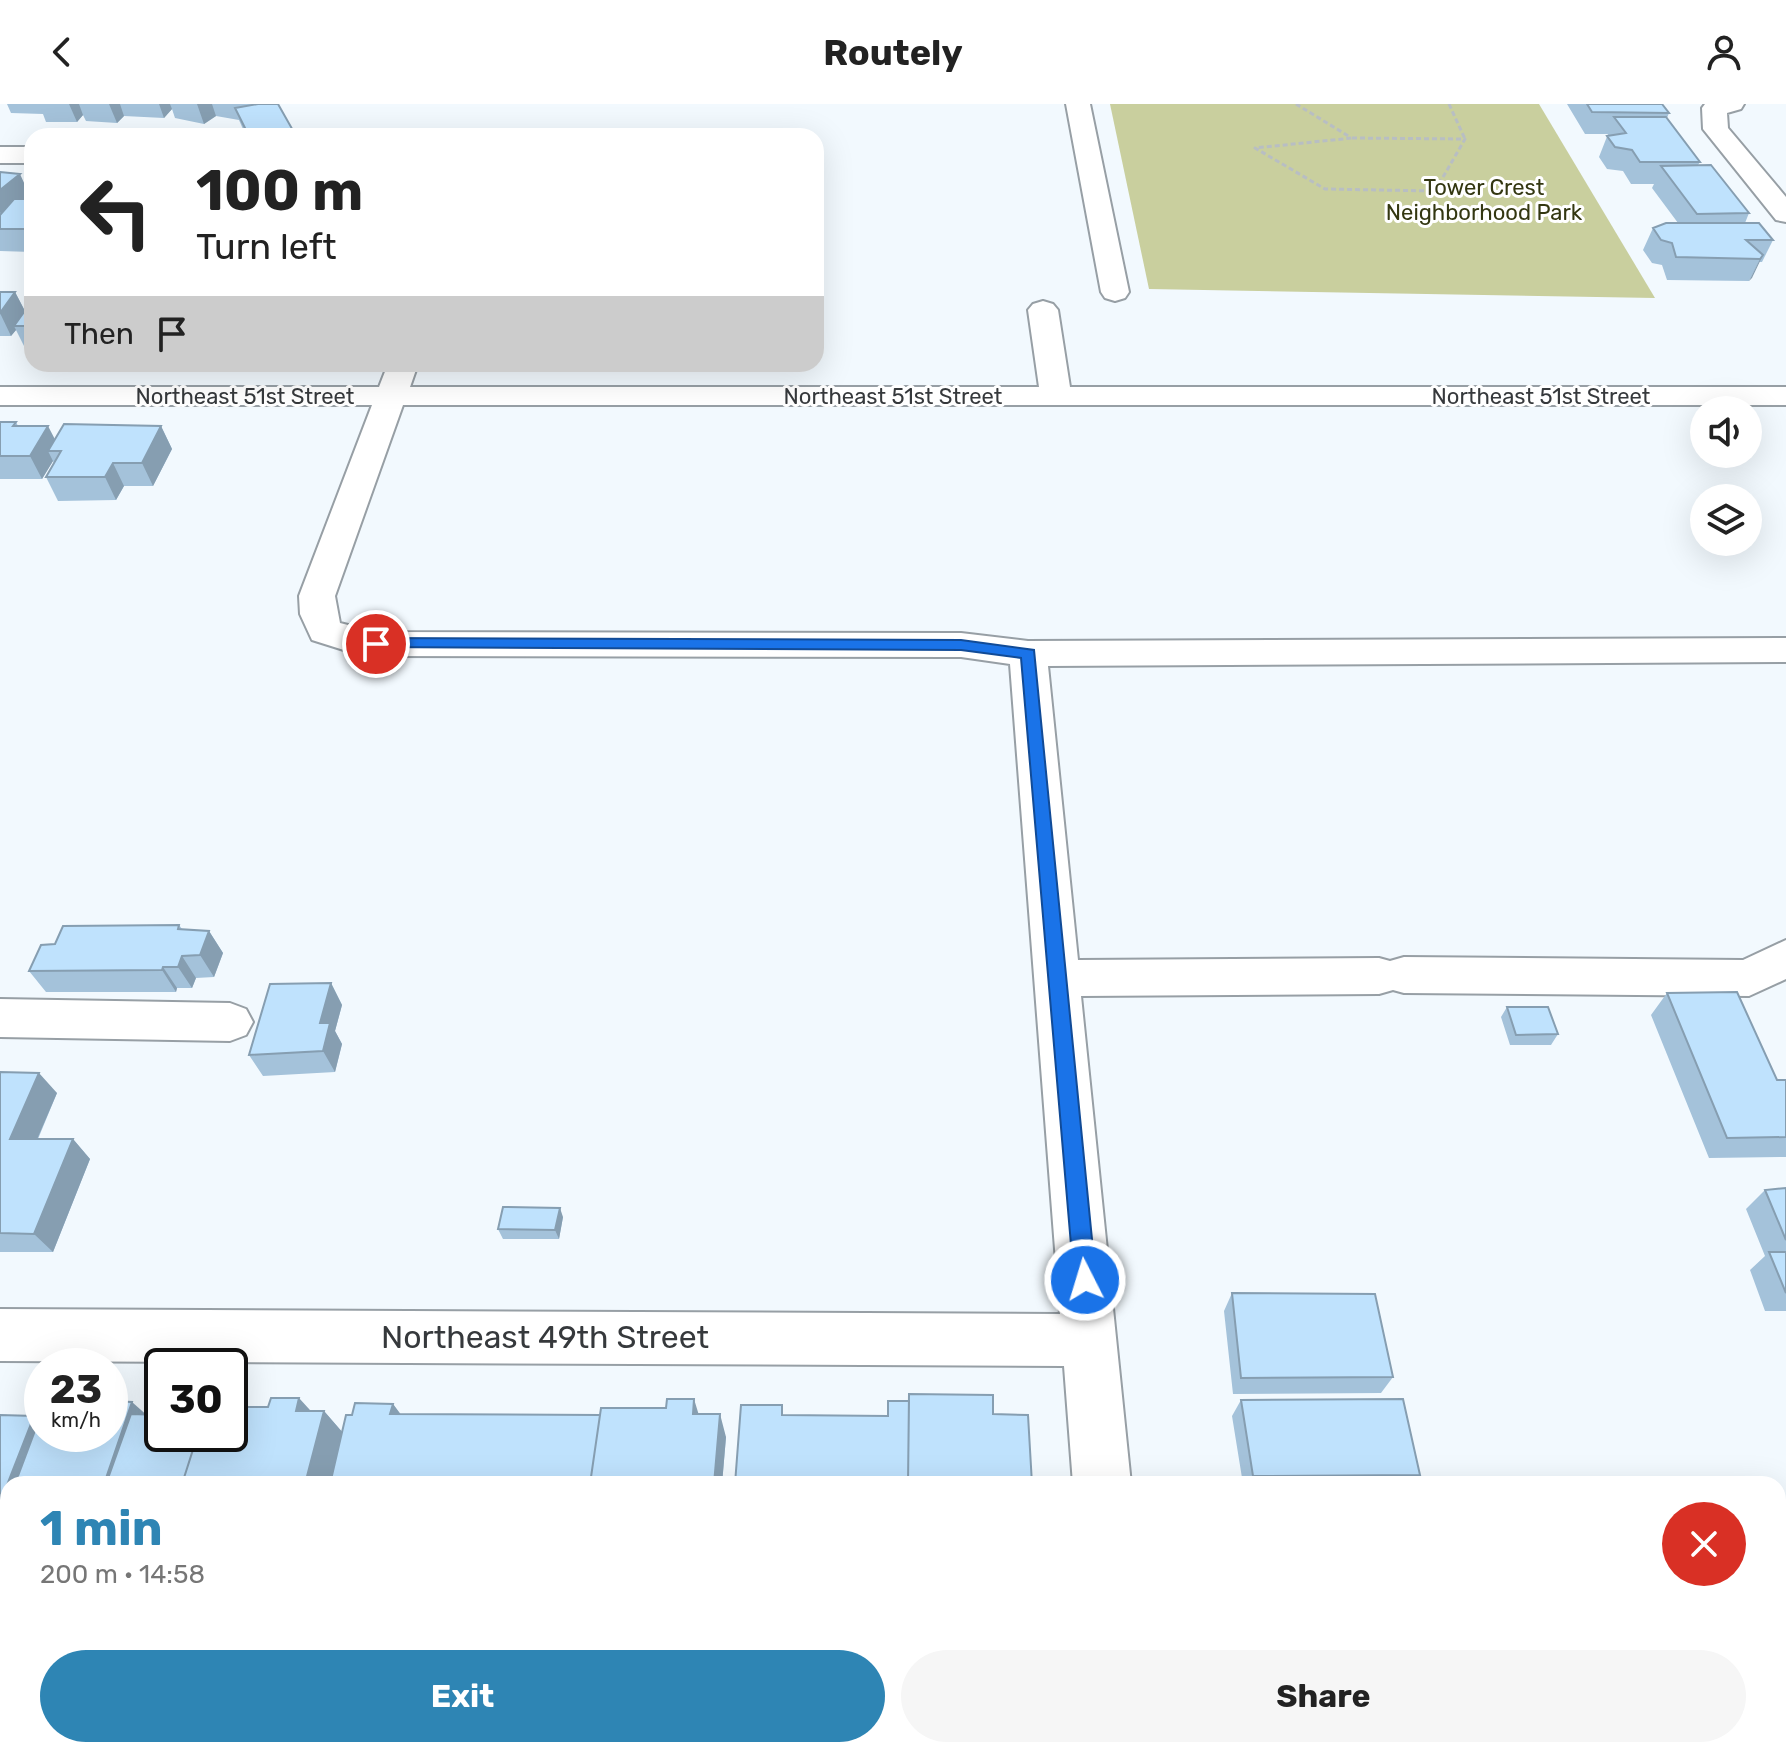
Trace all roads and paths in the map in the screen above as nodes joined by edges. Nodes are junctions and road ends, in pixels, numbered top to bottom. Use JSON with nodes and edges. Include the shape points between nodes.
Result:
{"nodes":[{"id":1,"x":1078,"y":104,"type":"edge"},
{"id":2,"x":1296,"y":104,"type":"edge"},
{"id":3,"x":1449,"y":104,"type":"edge"},
{"id":4,"x":1723,"y":106,"type":"edge"},
{"id":5,"x":1352,"y":138,"type":"junction"},
{"id":6,"x":1465,"y":139,"type":"junction"},
{"id":7,"x":0,"y":155,"type":"edge"},
{"id":8,"x":24,"y":155,"type":"edge"},
{"id":9,"x":1786,"y":214,"type":"edge"},
{"id":10,"x":1115,"y":292,"type":"dead end"},
{"id":11,"x":1043,"y":310,"type":"dead end"},
{"id":12,"x":398,"y":380,"type":"edge"},
{"id":13,"x":0,"y":396,"type":"edge"},
{"id":14,"x":1056,"y":396,"type":"junction"},
{"id":15,"x":1786,"y":396,"type":"edge"},
{"id":16,"x":1786,"y":650,"type":"edge"},
{"id":17,"x":1028,"y":654,"type":"junction"},
{"id":18,"x":1786,"y":958,"type":"edge"},
{"id":19,"x":1057,"y":978,"type":"junction"},
{"id":20,"x":0,"y":1018,"type":"edge"},
{"id":21,"x":230,"y":1022,"type":"dead end"},
{"id":22,"x":0,"y":1335,"type":"edge"},
{"id":23,"x":1090,"y":1340,"type":"junction"},
{"id":24,"x":1101,"y":1476,"type":"edge"}],
"edges":[{"from":1,"to":10,"type":"street"},
{"from":2,"to":5,"type":"path"},
{"from":3,"to":6,"type":"path"},
{"from":4,"to":9,"type":"street","via":[[1716,129]]},
{"from":5,"to":6,"type":"path"},
{"from":5,"to":6,"type":"path","via":[[1255,148],[1325,189],[1435,191]]},
{"from":7,"to":8,"type":"street"},
{"from":11,"to":14,"type":"street"},
{"from":12,"to":13,"type":"street","name":"Northeast 51st Street"},
{"from":12,"to":14,"type":"street","name":"Northeast 51st Street"},
{"from":12,"to":17,"type":"street","via":[[317,596],[325,631],[376,644],[961,645]]},
{"from":14,"to":15,"type":"street","name":"Northeast 51st Street"},
{"from":16,"to":17,"type":"street"},
{"from":17,"to":19,"type":"street"},
{"from":18,"to":19,"type":"street","via":[[1749,978]]},
{"from":19,"to":23,"type":"street"},
{"from":20,"to":21,"type":"street"},
{"from":22,"to":23,"type":"street","name":"Northeast 49th Street"},
{"from":23,"to":24,"type":"street"}]}
